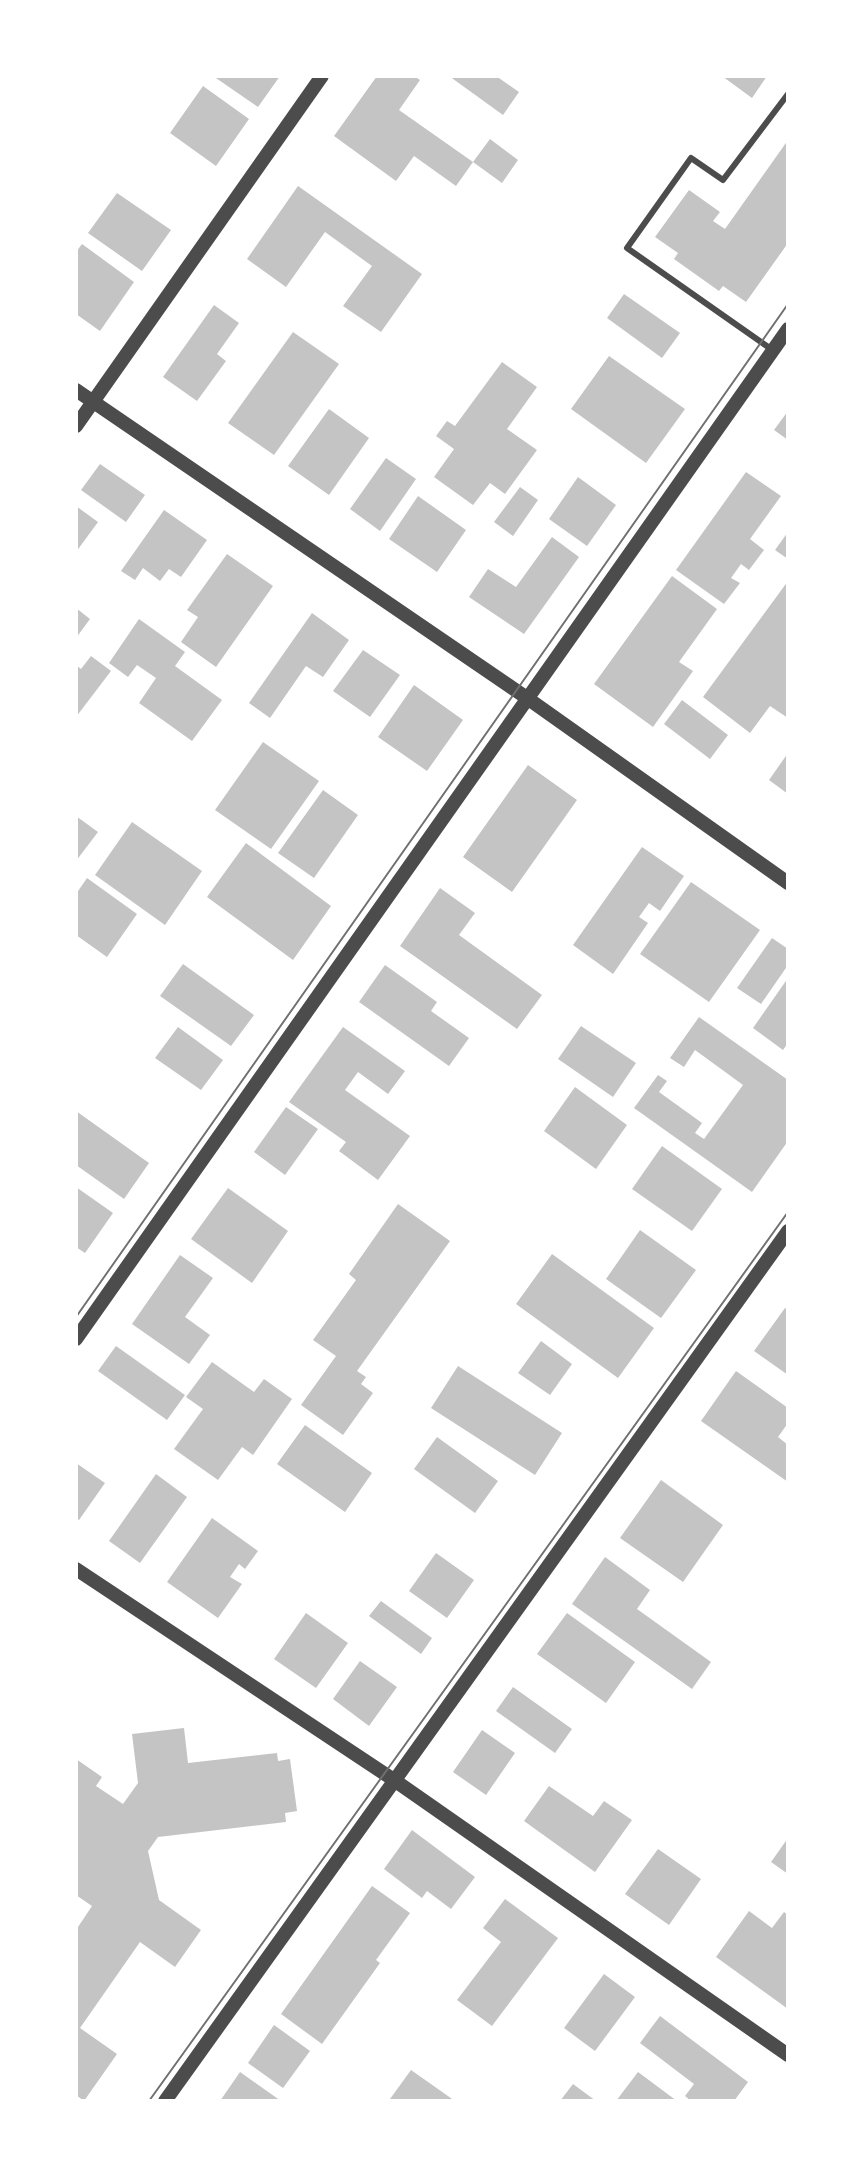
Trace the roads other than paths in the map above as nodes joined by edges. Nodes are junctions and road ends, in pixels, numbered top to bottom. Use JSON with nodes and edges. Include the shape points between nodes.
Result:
{"nodes":[{"id":1,"x":322,"y":76,"type":"edge"},
{"id":2,"x":788,"y":94,"type":"edge"},
{"id":3,"x":788,"y":329,"type":"edge"},
{"id":4,"x":773,"y":350,"type":"junction"},
{"id":5,"x":76,"y":390,"type":"edge"},
{"id":6,"x":93,"y":403,"type":"junction"},
{"id":7,"x":76,"y":426,"type":"edge"},
{"id":8,"x":527,"y":698,"type":"junction"},
{"id":9,"x":788,"y":883,"type":"edge"},
{"id":10,"x":788,"y":1231,"type":"edge"},
{"id":11,"x":76,"y":1339,"type":"edge"},
{"id":12,"x":76,"y":1569,"type":"edge"},
{"id":13,"x":394,"y":1780,"type":"junction"},
{"id":14,"x":788,"y":2055,"type":"edge"},
{"id":15,"x":165,"y":2101,"type":"edge"}],
"edges":[{"from":1,"to":6,"type":"street"},
{"from":2,"to":4,"type":"lane","via":[[723,180],[691,158],[627,248]]},
{"from":3,"to":4,"type":"street"},
{"from":4,"to":8,"type":"street"},
{"from":5,"to":6,"type":"street"},
{"from":6,"to":7,"type":"street"},
{"from":6,"to":8,"type":"street"},
{"from":8,"to":9,"type":"street"},
{"from":8,"to":11,"type":"street"},
{"from":10,"to":13,"type":"street"},
{"from":12,"to":13,"type":"street"},
{"from":13,"to":14,"type":"street"},
{"from":13,"to":15,"type":"street"}]}
